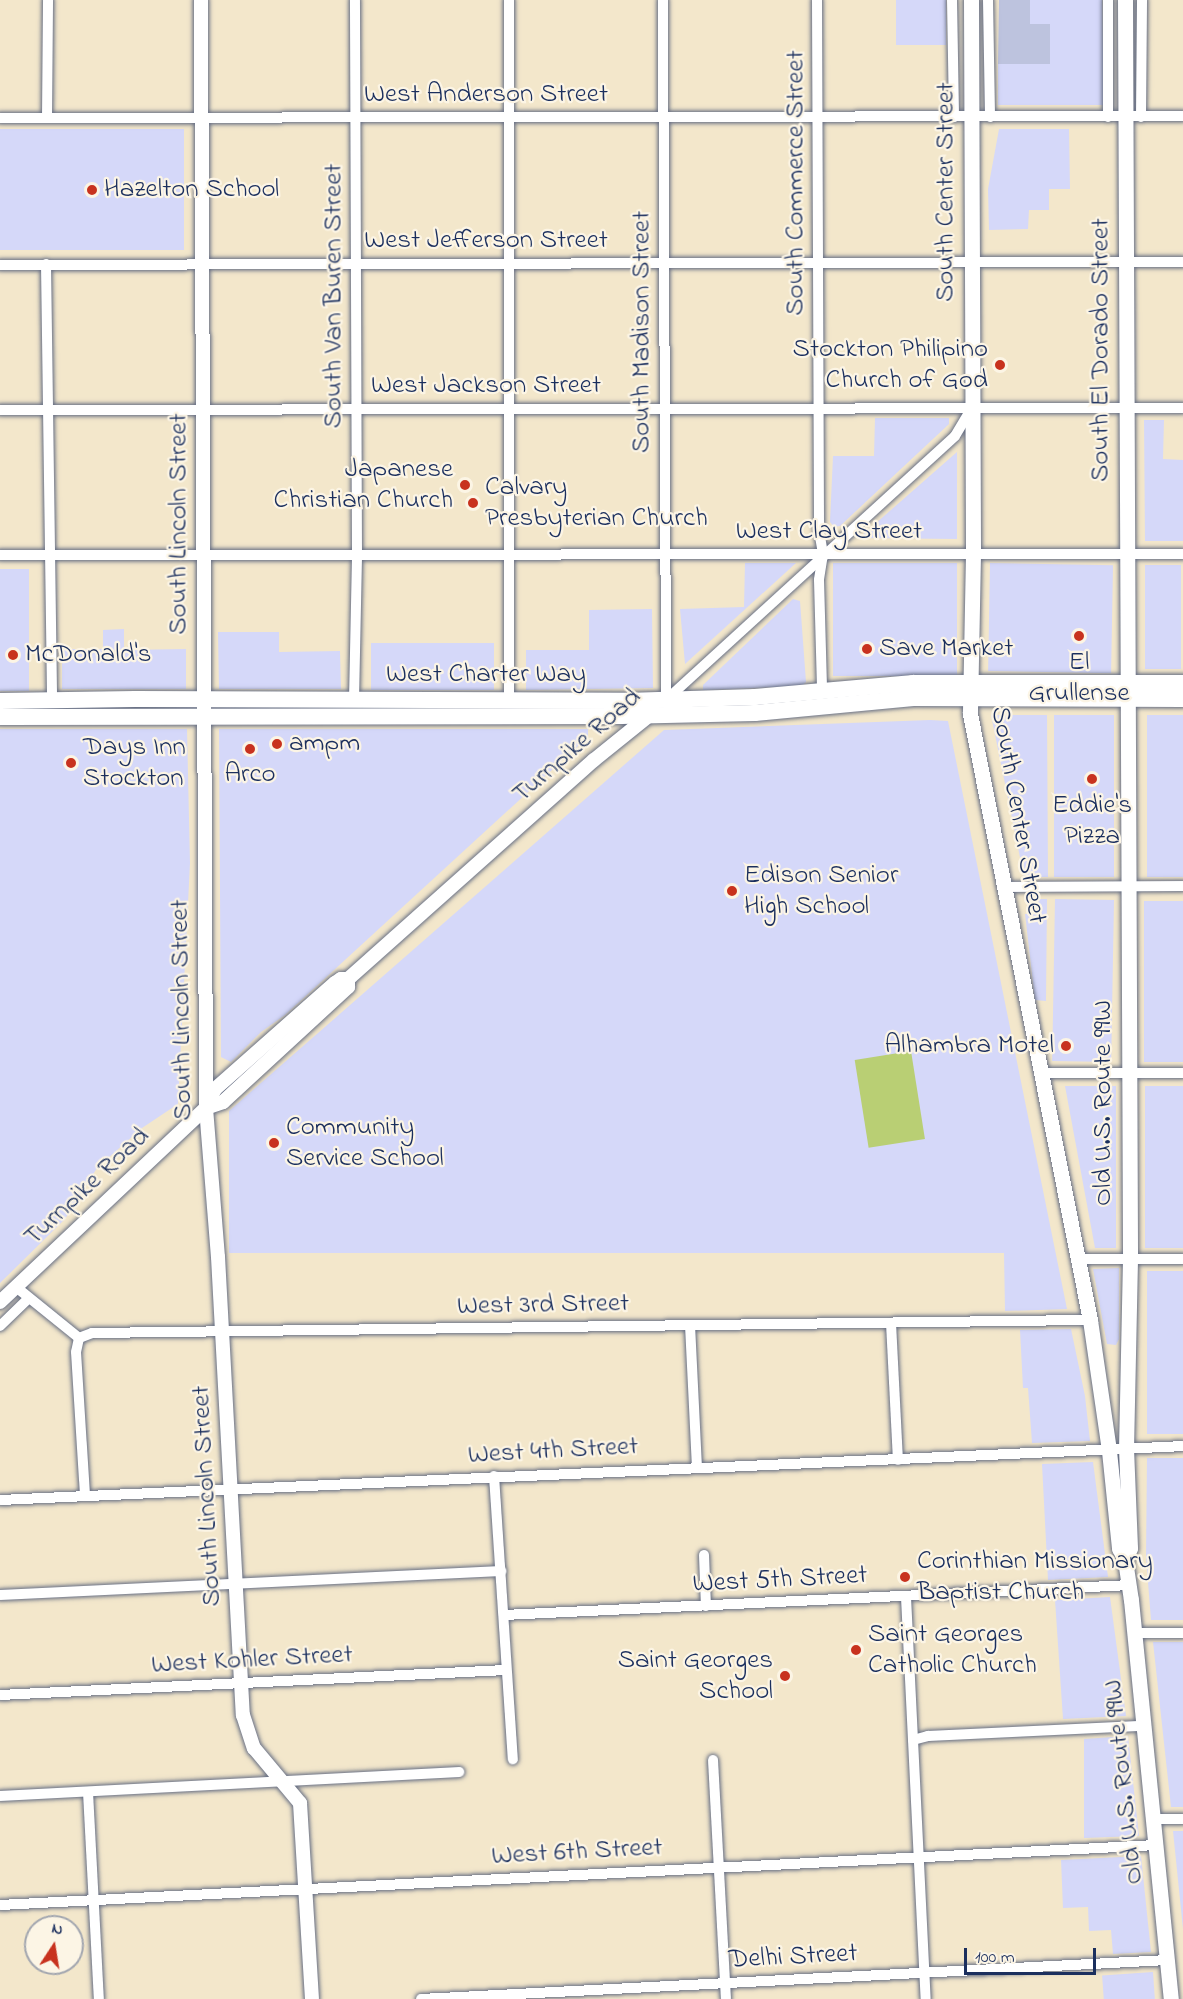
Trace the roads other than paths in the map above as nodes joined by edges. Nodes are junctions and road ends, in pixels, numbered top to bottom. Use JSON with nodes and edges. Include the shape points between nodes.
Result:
{"nodes":[{"id":1,"x":48,"y":0,"type":"edge"},
{"id":2,"x":201,"y":0,"type":"edge"},
{"id":3,"x":355,"y":0,"type":"edge"},
{"id":4,"x":509,"y":0,"type":"edge"},
{"id":5,"x":663,"y":0,"type":"edge"},
{"id":6,"x":818,"y":0,"type":"edge"},
{"id":7,"x":952,"y":0,"type":"edge"},
{"id":8,"x":971,"y":0,"type":"edge"},
{"id":9,"x":988,"y":0,"type":"edge"},
{"id":10,"x":1108,"y":0,"type":"edge"},
{"id":11,"x":1125,"y":0,"type":"edge"},
{"id":12,"x":1142,"y":0,"type":"edge"},
{"id":13,"x":1183,"y":116,"type":"edge"},
{"id":14,"x":202,"y":117,"type":"junction"},
{"id":15,"x":355,"y":117,"type":"junction"},
{"id":16,"x":510,"y":117,"type":"junction"},
{"id":17,"x":664,"y":117,"type":"junction"},
{"id":18,"x":818,"y":117,"type":"junction"},
{"id":19,"x":954,"y":117,"type":"junction"},
{"id":20,"x":971,"y":117,"type":"junction"},
{"id":21,"x":990,"y":117,"type":"junction"},
{"id":22,"x":1108,"y":117,"type":"junction"},
{"id":23,"x":1134,"y":117,"type":"junction"},
{"id":24,"x":0,"y":118,"type":"edge"},
{"id":25,"x":47,"y":118,"type":"junction"},
{"id":26,"x":971,"y":262,"type":"junction"},
{"id":27,"x":1127,"y":262,"type":"junction"},
{"id":28,"x":1183,"y":262,"type":"edge"},
{"id":29,"x":356,"y":263,"type":"junction"},
{"id":30,"x":510,"y":263,"type":"junction"},
{"id":31,"x":664,"y":263,"type":"junction"},
{"id":32,"x":818,"y":263,"type":"junction"},
{"id":33,"x":46,"y":264,"type":"junction"},
{"id":34,"x":202,"y":264,"type":"junction"},
{"id":35,"x":0,"y":265,"type":"edge"},
{"id":36,"x":1127,"y":408,"type":"junction"},
{"id":37,"x":1183,"y":408,"type":"edge"},
{"id":38,"x":357,"y":409,"type":"junction"},
{"id":39,"x":510,"y":409,"type":"junction"},
{"id":40,"x":664,"y":409,"type":"junction"},
{"id":41,"x":819,"y":409,"type":"junction"},
{"id":42,"x":971,"y":409,"type":"junction"},
{"id":43,"x":0,"y":410,"type":"edge"},
{"id":44,"x":48,"y":410,"type":"junction"},
{"id":45,"x":202,"y":410,"type":"junction"},
{"id":46,"x":823,"y":554,"type":"junction"},
{"id":47,"x":973,"y":554,"type":"junction"},
{"id":48,"x":1128,"y":554,"type":"junction"},
{"id":49,"x":1183,"y":554,"type":"edge"},
{"id":50,"x":0,"y":555,"type":"edge"},
{"id":51,"x":204,"y":555,"type":"junction"},
{"id":52,"x":511,"y":555,"type":"junction"},
{"id":53,"x":665,"y":555,"type":"junction"},
{"id":54,"x":49,"y":556,"type":"junction"},
{"id":55,"x":357,"y":556,"type":"junction"},
{"id":56,"x":1183,"y":683,"type":"edge"},
{"id":57,"x":822,"y":689,"type":"junction"},
{"id":58,"x":971,"y":691,"type":"junction"},
{"id":59,"x":1128,"y":691,"type":"junction"},
{"id":60,"x":1183,"y":699,"type":"edge"},
{"id":61,"x":52,"y":700,"type":"junction"},
{"id":62,"x":354,"y":700,"type":"junction"},
{"id":63,"x":509,"y":700,"type":"junction"},
{"id":64,"x":666,"y":700,"type":"junction"},
{"id":65,"x":0,"y":701,"type":"edge"},
{"id":66,"x":202,"y":708,"type":"junction"},
{"id":67,"x":0,"y":709,"type":"edge"},
{"id":68,"x":650,"y":714,"type":"junction"},
{"id":69,"x":305,"y":715,"type":"junction"},
{"id":70,"x":464,"y":715,"type":"junction"},
{"id":71,"x":0,"y":717,"type":"edge"},
{"id":72,"x":1129,"y":886,"type":"junction"},
{"id":73,"x":1183,"y":886,"type":"edge"},
{"id":74,"x":1004,"y":887,"type":"junction"},
{"id":75,"x":1041,"y":1073,"type":"junction"},
{"id":76,"x":1129,"y":1073,"type":"junction"},
{"id":77,"x":1183,"y":1073,"type":"edge"},
{"id":78,"x":206,"y":1108,"type":"junction"},
{"id":79,"x":1078,"y":1259,"type":"junction"},
{"id":80,"x":1130,"y":1259,"type":"junction"},
{"id":81,"x":1183,"y":1259,"type":"edge"},
{"id":82,"x":16,"y":1287,"type":"junction"},
{"id":83,"x":29,"y":1298,"type":"junction"},
{"id":84,"x":0,"y":1302,"type":"edge"},
{"id":85,"x":1090,"y":1320,"type":"junction"},
{"id":86,"x":891,"y":1323,"type":"junction"},
{"id":87,"x":690,"y":1325,"type":"junction"},
{"id":88,"x":0,"y":1326,"type":"edge"},
{"id":89,"x":222,"y":1332,"type":"junction"},
{"id":90,"x":80,"y":1338,"type":"junction"},
{"id":91,"x":1183,"y":1446,"type":"edge"},
{"id":92,"x":1126,"y":1448,"type":"junction"},
{"id":93,"x":1109,"y":1451,"type":"junction"},
{"id":94,"x":898,"y":1460,"type":"junction"},
{"id":95,"x":697,"y":1467,"type":"junction"},
{"id":96,"x":494,"y":1476,"type":"junction"},
{"id":97,"x":231,"y":1490,"type":"junction"},
{"id":98,"x":85,"y":1496,"type":"junction"},
{"id":99,"x":0,"y":1500,"type":"edge"},
{"id":100,"x":704,"y":1556,"type":"dead end"},
{"id":101,"x":1125,"y":1560,"type":"junction"},
{"id":102,"x":501,"y":1571,"type":"junction"},
{"id":103,"x":236,"y":1584,"type":"junction"},
{"id":104,"x":1130,"y":1586,"type":"junction"},
{"id":105,"x":0,"y":1595,"type":"edge"},
{"id":106,"x":906,"y":1597,"type":"junction"},
{"id":107,"x":706,"y":1606,"type":"junction"},
{"id":108,"x":504,"y":1615,"type":"junction"},
{"id":109,"x":1135,"y":1633,"type":"junction"},
{"id":110,"x":1183,"y":1633,"type":"edge"},
{"id":111,"x":506,"y":1670,"type":"junction"},
{"id":112,"x":241,"y":1683,"type":"junction"},
{"id":113,"x":0,"y":1695,"type":"edge"},
{"id":114,"x":1144,"y":1726,"type":"junction"},
{"id":115,"x":913,"y":1740,"type":"junction"},
{"id":116,"x":513,"y":1759,"type":"dead end"},
{"id":117,"x":713,"y":1760,"type":"dead end"},
{"id":118,"x":459,"y":1772,"type":"dead end"},
{"id":119,"x":281,"y":1781,"type":"junction"},
{"id":120,"x":88,"y":1792,"type":"junction"},
{"id":121,"x":0,"y":1796,"type":"edge"},
{"id":122,"x":1153,"y":1819,"type":"junction"},
{"id":123,"x":1183,"y":1819,"type":"edge"},
{"id":124,"x":1156,"y":1845,"type":"junction"},
{"id":125,"x":919,"y":1857,"type":"junction"},
{"id":126,"x":719,"y":1868,"type":"junction"},
{"id":127,"x":306,"y":1889,"type":"junction"},
{"id":128,"x":94,"y":1900,"type":"junction"},
{"id":129,"x":0,"y":1905,"type":"edge"},
{"id":130,"x":1168,"y":1960,"type":"junction"},
{"id":131,"x":925,"y":1973,"type":"junction"},
{"id":132,"x":725,"y":1983,"type":"junction"},
{"id":133,"x":523,"y":1996,"type":"edge"},
{"id":134,"x":99,"y":1999,"type":"edge"},
{"id":135,"x":312,"y":1999,"type":"edge"},
{"id":136,"x":422,"y":1999,"type":"edge"},
{"id":137,"x":726,"y":1999,"type":"edge"},
{"id":138,"x":926,"y":1999,"type":"edge"},
{"id":139,"x":1171,"y":1999,"type":"edge"}],
"edges":[{"from":1,"to":25,"type":"street"},
{"from":2,"to":14,"type":"street","name":"South Lincoln Street"},
{"from":3,"to":15,"type":"street","name":"South Van Buren Street"},
{"from":4,"to":16,"type":"street"},
{"from":5,"to":17,"type":"street","name":"South Madison Street"},
{"from":6,"to":18,"type":"street","name":"South Commerce Street"},
{"from":7,"to":19,"type":"street","name":"South Center Street"},
{"from":8,"to":20,"type":"main road","name":"South Center Street"},
{"from":9,"to":21,"type":"street","name":"South Center Street"},
{"from":10,"to":22,"type":"street"},
{"from":11,"to":23,"type":"main road","name":"South El Dorado Street"},
{"from":12,"to":23,"type":"street","name":"South El Dorado Street"},
{"from":13,"to":23,"type":"street","name":"West Anderson Street"},
{"from":14,"to":15,"type":"street","name":"West Anderson Street"},
{"from":14,"to":25,"type":"street","name":"West Anderson Street"},
{"from":14,"to":34,"type":"street","name":"South Lincoln Street"},
{"from":15,"to":16,"type":"street","name":"West Anderson Street"},
{"from":15,"to":29,"type":"street","name":"South Van Buren Street"},
{"from":16,"to":17,"type":"street","name":"West Anderson Street"},
{"from":16,"to":30,"type":"street"},
{"from":17,"to":18,"type":"street","name":"West Anderson Street"},
{"from":17,"to":31,"type":"street","name":"South Madison Street"},
{"from":18,"to":19,"type":"street","name":"West Anderson Street"},
{"from":18,"to":32,"type":"street","name":"South Commerce Street"},
{"from":19,"to":20,"type":"street","name":"West Anderson Street"},
{"from":20,"to":21,"type":"street","name":"West Anderson Street"},
{"from":20,"to":26,"type":"main road","name":"South Center Street"},
{"from":21,"to":22,"type":"street","name":"West Anderson Street"},
{"from":22,"to":23,"type":"street","name":"West Anderson Street"},
{"from":23,"to":27,"type":"main road","name":"South El Dorado Street"},
{"from":24,"to":25,"type":"street","name":"West Anderson Street"},
{"from":26,"to":27,"type":"street","name":"West Jefferson Street"},
{"from":26,"to":32,"type":"street","name":"West Jefferson Street"},
{"from":26,"to":42,"type":"main road","name":"South Center Street"},
{"from":27,"to":28,"type":"street","name":"West Jefferson Street"},
{"from":27,"to":36,"type":"main road","name":"South El Dorado Street"},
{"from":29,"to":30,"type":"street","name":"West Jefferson Street"},
{"from":29,"to":34,"type":"street","name":"West Jefferson Street"},
{"from":29,"to":38,"type":"street","name":"South Van Buren Street"},
{"from":30,"to":31,"type":"street","name":"West Jefferson Street"},
{"from":30,"to":39,"type":"street"},
{"from":31,"to":32,"type":"street","name":"West Jefferson Street"},
{"from":31,"to":40,"type":"street","name":"South Madison Street"},
{"from":32,"to":41,"type":"street","name":"South Commerce Street"},
{"from":33,"to":34,"type":"street","name":"West Jefferson Street"},
{"from":33,"to":35,"type":"street","name":"West Jefferson Street"},
{"from":33,"to":44,"type":"street"},
{"from":34,"to":45,"type":"street","name":"South Lincoln Street"},
{"from":36,"to":37,"type":"street","name":"West Jackson Street"},
{"from":36,"to":42,"type":"street","name":"West Jackson Street"},
{"from":36,"to":48,"type":"main road","name":"South El Dorado Street"},
{"from":38,"to":39,"type":"street","name":"West Jackson Street"},
{"from":38,"to":45,"type":"street","name":"West Jackson Street"},
{"from":38,"to":55,"type":"street","name":"South Van Buren Street"},
{"from":39,"to":40,"type":"street","name":"West Jackson Street"},
{"from":39,"to":52,"type":"street"},
{"from":40,"to":41,"type":"street","name":"West Jackson Street"},
{"from":40,"to":53,"type":"street","name":"South Madison Street"},
{"from":41,"to":42,"type":"street","name":"West Jackson Street"},
{"from":41,"to":46,"type":"street","name":"South Commerce Street","via":[[819,531]]},
{"from":42,"to":46,"type":"street","name":"Turnpike Road","via":[[955,436]]},
{"from":42,"to":47,"type":"main road","name":"South Center Street"},
{"from":43,"to":44,"type":"street","name":"West Jackson Street"},
{"from":44,"to":45,"type":"street","name":"West Jackson Street"},
{"from":44,"to":54,"type":"street"},
{"from":45,"to":51,"type":"street","name":"South Lincoln Street"},
{"from":46,"to":47,"type":"street","name":"West Clay Street"},
{"from":46,"to":53,"type":"street","name":"West Clay Street"},
{"from":46,"to":57,"type":"street","name":"South Commerce Street","via":[[819,580]]},
{"from":46,"to":64,"type":"street","name":"Turnpike Road"},
{"from":47,"to":48,"type":"street","name":"West Clay Street"},
{"from":47,"to":58,"type":"main road","name":"South Center Street"},
{"from":48,"to":49,"type":"street","name":"West Clay Street"},
{"from":48,"to":59,"type":"main road","name":"South El Dorado Street"},
{"from":50,"to":54,"type":"street","name":"West Clay Street"},
{"from":51,"to":54,"type":"street","name":"West Clay Street"},
{"from":51,"to":55,"type":"street","name":"West Clay Street"},
{"from":51,"to":66,"type":"street","name":"South Lincoln Street"},
{"from":52,"to":53,"type":"street","name":"West Clay Street"},
{"from":52,"to":55,"type":"street","name":"West Clay Street"},
{"from":52,"to":63,"type":"street"},
{"from":53,"to":64,"type":"street","name":"South Madison Street"},
{"from":54,"to":61,"type":"street"},
{"from":55,"to":62,"type":"street","name":"South Van Buren Street"},
{"from":56,"to":59,"type":"main road"},
{"from":57,"to":58,"type":"main road","name":"West Charter Way","via":[[913,682]]},
{"from":57,"to":64,"type":"main road","name":"West Charter Way","via":[[755,697]]},
{"from":58,"to":59,"type":"main road"},
{"from":58,"to":68,"type":"main road","name":"West Charter Way","via":[[755,713]]},
{"from":58,"to":74,"type":"main road","name":"South Center Street","via":[[970,714]]},
{"from":59,"to":60,"type":"main road"},
{"from":59,"to":72,"type":"main road","name":"Old U.S. Route 99W"},
{"from":61,"to":65,"type":"main road","name":"West Charter Way"},
{"from":61,"to":66,"type":"main road","name":"West Charter Way"},
{"from":61,"to":67,"type":"main road","via":[[38,709]]},
{"from":62,"to":63,"type":"main road","name":"West Charter Way"},
{"from":62,"to":66,"type":"main road","name":"West Charter Way"},
{"from":62,"to":69,"type":"main road","via":[[348,707],[315,708]]},
{"from":63,"to":64,"type":"main road","name":"West Charter Way"},
{"from":63,"to":70,"type":"main road","via":[[507,707],[467,709]]},
{"from":64,"to":68,"type":"street","name":"Turnpike Road"},
{"from":66,"to":69,"type":"main road","name":"West Charter Way"},
{"from":66,"to":71,"type":"main road","name":"West Charter Way"},
{"from":66,"to":78,"type":"street","name":"South Lincoln Street"},
{"from":68,"to":70,"type":"main road","name":"West Charter Way"},
{"from":68,"to":78,"type":"street","name":"Turnpike Road","via":[[215,1089]]},
{"from":69,"to":70,"type":"main road","name":"West Charter Way"},
{"from":72,"to":73,"type":"street"},
{"from":72,"to":74,"type":"street"},
{"from":72,"to":76,"type":"main road","name":"Old U.S. Route 99W"},
{"from":74,"to":75,"type":"main road","name":"South Center Street"},
{"from":75,"to":76,"type":"street"},
{"from":75,"to":79,"type":"main road","name":"South Center Street"},
{"from":76,"to":77,"type":"street"},
{"from":76,"to":80,"type":"main road","name":"Old U.S. Route 99W"},
{"from":78,"to":82,"type":"street","name":"Turnpike Road"},
{"from":78,"to":89,"type":"street","name":"South Lincoln Street"},
{"from":79,"to":80,"type":"street"},
{"from":79,"to":85,"type":"main road","name":"South Center Street"},
{"from":80,"to":81,"type":"street"},
{"from":80,"to":92,"type":"main road","name":"Old U.S. Route 99W"},
{"from":82,"to":83,"type":"street"},
{"from":82,"to":84,"type":"street","name":"Turnpike Road"},
{"from":83,"to":88,"type":"street"},
{"from":83,"to":90,"type":"street"},
{"from":85,"to":86,"type":"street","name":"West 3rd Street"},
{"from":85,"to":93,"type":"main road","name":"South Center Street"},
{"from":86,"to":87,"type":"street","name":"West 3rd Street"},
{"from":86,"to":94,"type":"street"},
{"from":87,"to":89,"type":"street","name":"West 3rd Street"},
{"from":87,"to":95,"type":"street"},
{"from":89,"to":90,"type":"street","name":"West 3rd Street","via":[[93,1334]]},
{"from":89,"to":97,"type":"street","name":"South Lincoln Street"},
{"from":90,"to":98,"type":"street","via":[[76,1352]]},
{"from":91,"to":92,"type":"street","name":"West 4th Street"},
{"from":92,"to":93,"type":"street","name":"West 4th Street"},
{"from":92,"to":101,"type":"main road","name":"Old U.S. Route 99W","via":[[1130,1548]]},
{"from":93,"to":94,"type":"street","name":"West 4th Street"},
{"from":93,"to":101,"type":"main road","name":"Old U.S. Route 99W","via":[[1119,1548]]},
{"from":94,"to":95,"type":"street","name":"West 4th Street"},
{"from":95,"to":96,"type":"street","name":"West 4th Street"},
{"from":96,"to":97,"type":"street","name":"West 4th Street"},
{"from":96,"to":102,"type":"street"},
{"from":97,"to":98,"type":"street","name":"West 4th Street"},
{"from":97,"to":103,"type":"street","name":"South Lincoln Street"},
{"from":98,"to":99,"type":"street","name":"West 4th Street"},
{"from":100,"to":107,"type":"street"},
{"from":101,"to":104,"type":"main road","name":"Old U.S. Route 99W"},
{"from":102,"to":103,"type":"street"},
{"from":102,"to":108,"type":"street"},
{"from":103,"to":105,"type":"street"},
{"from":103,"to":112,"type":"street","name":"South Lincoln Street"},
{"from":104,"to":106,"type":"street","name":"West 5th Street"},
{"from":104,"to":109,"type":"main road","name":"Old U.S. Route 99W"},
{"from":106,"to":107,"type":"street","name":"West 5th Street"},
{"from":106,"to":115,"type":"street"},
{"from":107,"to":108,"type":"street","name":"West 5th Street"},
{"from":108,"to":111,"type":"street"},
{"from":109,"to":110,"type":"street"},
{"from":109,"to":114,"type":"main road","name":"Old U.S. Route 99W"},
{"from":111,"to":112,"type":"street","name":"West Kohler Street"},
{"from":111,"to":116,"type":"street"},
{"from":112,"to":113,"type":"street","name":"West Kohler Street"},
{"from":112,"to":119,"type":"street","name":"South Lincoln Street","via":[[247,1735]]},
{"from":114,"to":115,"type":"street","via":[[927,1736]]},
{"from":114,"to":122,"type":"main road","name":"Old U.S. Route 99W"},
{"from":115,"to":125,"type":"street"},
{"from":117,"to":126,"type":"street"},
{"from":118,"to":119,"type":"street"},
{"from":119,"to":120,"type":"street"},
{"from":119,"to":127,"type":"street","name":"South Lincoln Street","via":[[300,1803]]},
{"from":120,"to":121,"type":"street"},
{"from":120,"to":128,"type":"street"},
{"from":122,"to":123,"type":"street"},
{"from":122,"to":124,"type":"main road","name":"Old U.S. Route 99W"},
{"from":124,"to":125,"type":"street","name":"West 6th Street"},
{"from":124,"to":130,"type":"main road","name":"Old U.S. Route 99W"},
{"from":125,"to":126,"type":"street","name":"West 6th Street"},
{"from":125,"to":131,"type":"street"},
{"from":126,"to":127,"type":"street","name":"West 6th Street"},
{"from":126,"to":132,"type":"street"},
{"from":127,"to":128,"type":"street","name":"West 6th Street"},
{"from":127,"to":135,"type":"street","name":"South Lincoln Street"},
{"from":128,"to":129,"type":"street","name":"West 6th Street"},
{"from":128,"to":134,"type":"street"},
{"from":130,"to":131,"type":"street","name":"Delhi Street"},
{"from":130,"to":139,"type":"main road","name":"Old U.S. Route 99W"},
{"from":131,"to":132,"type":"street","name":"Delhi Street"},
{"from":131,"to":138,"type":"street"},
{"from":132,"to":133,"type":"street","name":"Delhi Street"},
{"from":132,"to":137,"type":"street"},
{"from":133,"to":136,"type":"street","name":"Delhi Street"}]}
